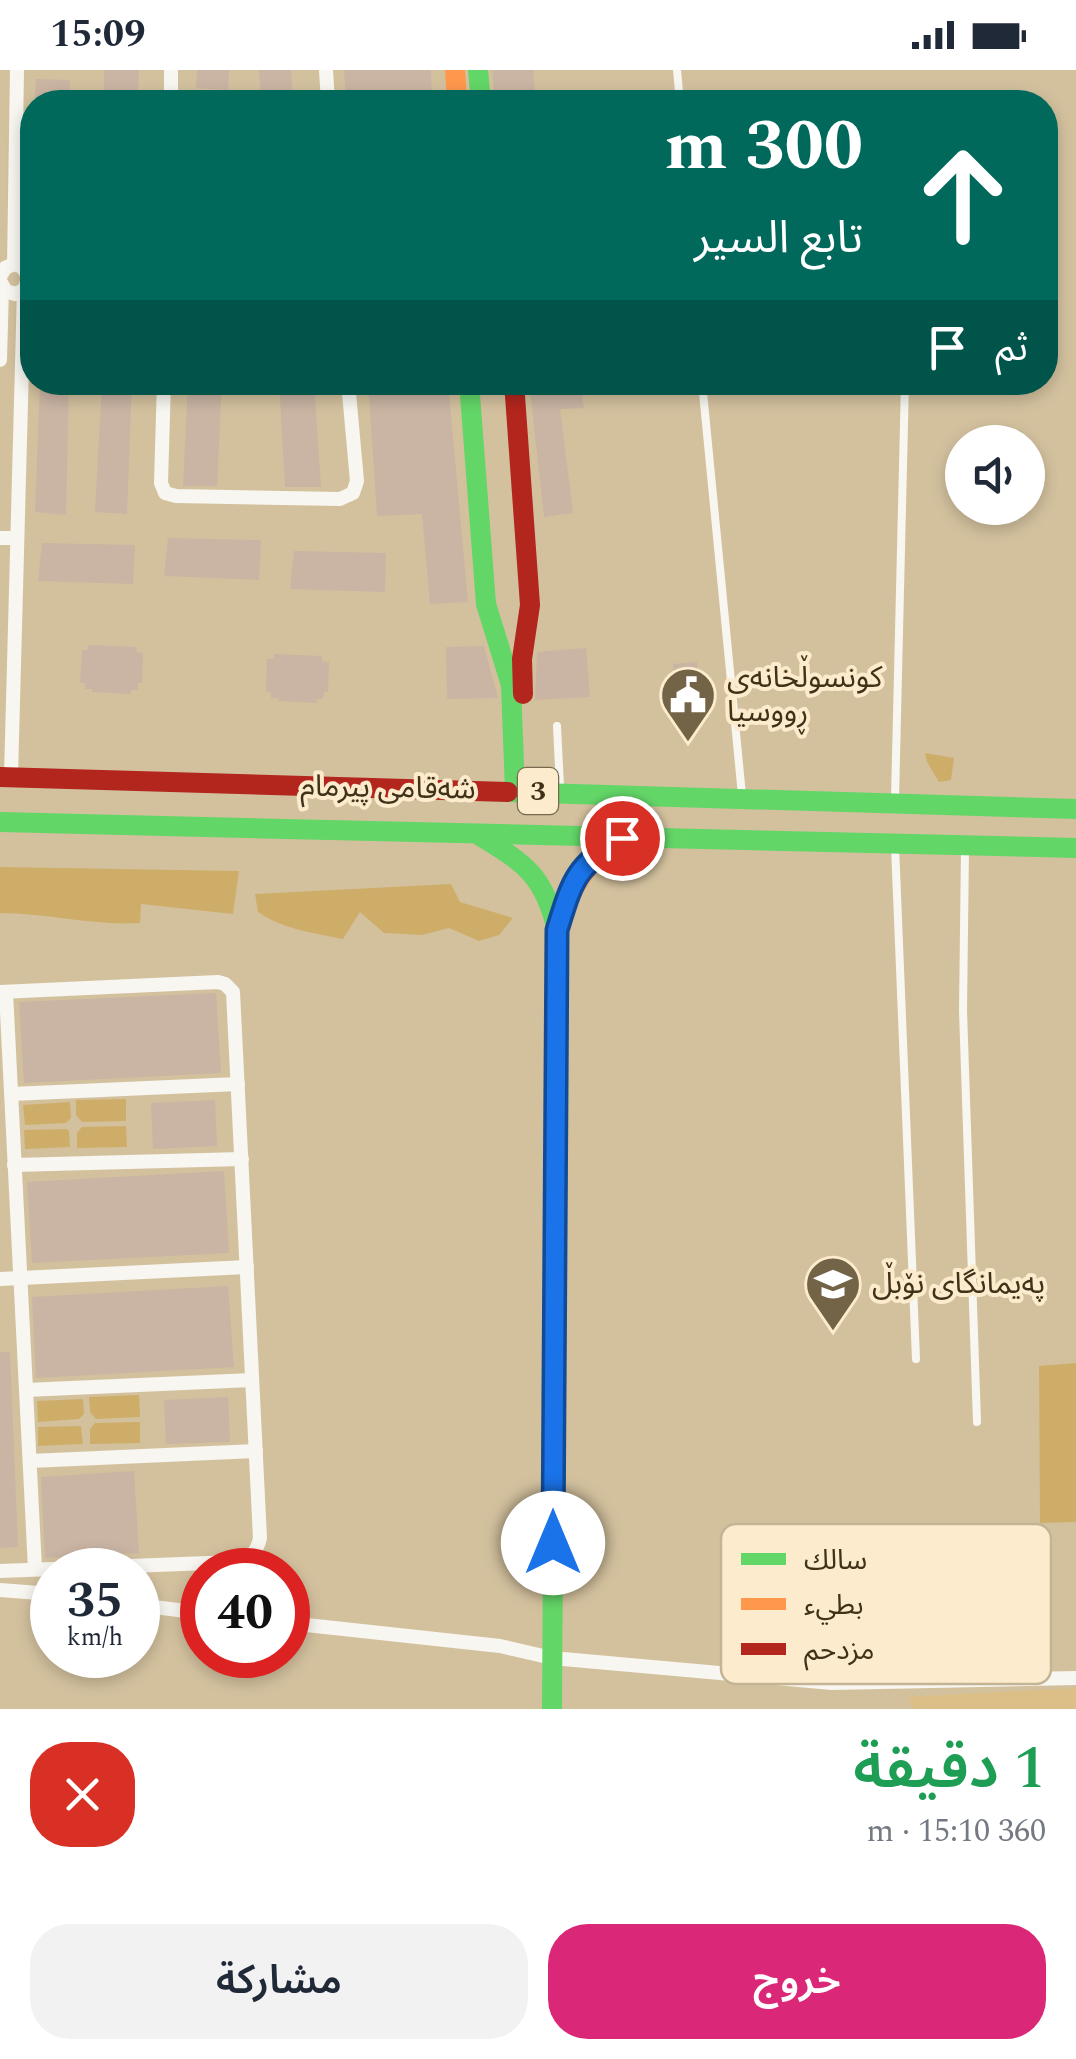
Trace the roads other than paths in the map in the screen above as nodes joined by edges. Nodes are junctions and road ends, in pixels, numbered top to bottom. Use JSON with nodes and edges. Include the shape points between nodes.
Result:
{"nodes":[{"id":1,"x":17,"y":70,"type":"edge"},
{"id":2,"x":14,"y":264,"type":"junction"},
{"id":3,"x":20,"y":266,"type":"edge"},
{"id":4,"x":1,"y":279,"type":"edge"},
{"id":5,"x":20,"y":288,"type":"edge"},
{"id":6,"x":0,"y":360,"type":"edge"},
{"id":7,"x":23,"y":395,"type":"edge"},
{"id":8,"x":163,"y":395,"type":"edge"},
{"id":9,"x":349,"y":395,"type":"edge"},
{"id":10,"x":470,"y":395,"type":"edge"},
{"id":11,"x":515,"y":395,"type":"edge"},
{"id":12,"x":703,"y":395,"type":"edge"},
{"id":13,"x":906,"y":395,"type":"edge"},
{"id":14,"x":0,"y":502,"type":"edge"},
{"id":15,"x":18,"y":502,"type":"junction"},
{"id":16,"x":0,"y":538,"type":"edge"},
{"id":17,"x":18,"y":538,"type":"junction"},
{"id":18,"x":525,"y":636,"type":"junction"},
{"id":19,"x":496,"y":639,"type":"junction"},
{"id":20,"x":516,"y":673,"type":"junction"},
{"id":21,"x":557,"y":726,"type":"dead end"},
{"id":22,"x":6,"y":778,"type":"edge"},
{"id":23,"x":521,"y":791,"type":"junction"},
{"id":24,"x":560,"y":791,"type":"junction"},
{"id":25,"x":742,"y":800,"type":"junction"},
{"id":26,"x":895,"y":804,"type":"junction"},
{"id":27,"x":1076,"y":809,"type":"edge"},
{"id":28,"x":0,"y":822,"type":"edge"},
{"id":29,"x":480,"y":836,"type":"junction"},
{"id":30,"x":622,"y":838,"type":"junction"},
{"id":31,"x":894,"y":842,"type":"junction"},
{"id":32,"x":966,"y":844,"type":"junction"},
{"id":33,"x":1076,"y":848,"type":"edge"},
{"id":34,"x":557,"y":930,"type":"junction"},
{"id":35,"x":3,"y":992,"type":"edge"},
{"id":36,"x":238,"y":1084,"type":"junction"},
{"id":37,"x":11,"y":1094,"type":"junction"},
{"id":38,"x":242,"y":1159,"type":"junction"},
{"id":39,"x":14,"y":1165,"type":"junction"},
{"id":40,"x":247,"y":1266,"type":"junction"},
{"id":41,"x":0,"y":1278,"type":"edge"},
{"id":42,"x":20,"y":1278,"type":"junction"},
{"id":43,"x":916,"y":1358,"type":"dead end"},
{"id":44,"x":252,"y":1380,"type":"junction"},
{"id":45,"x":26,"y":1390,"type":"junction"},
{"id":46,"x":977,"y":1422,"type":"dead end"},
{"id":47,"x":256,"y":1451,"type":"junction"},
{"id":48,"x":30,"y":1460,"type":"junction"},
{"id":49,"x":33,"y":1548,"type":"edge"},
{"id":50,"x":160,"y":1564,"type":"edge"},
{"id":51,"x":30,"y":1569,"type":"edge"},
{"id":52,"x":0,"y":1571,"type":"edge"},
{"id":53,"x":0,"y":1590,"type":"edge"},
{"id":54,"x":30,"y":1592,"type":"edge"},
{"id":55,"x":310,"y":1625,"type":"edge"},
{"id":56,"x":552,"y":1658,"type":"junction"},
{"id":57,"x":721,"y":1673,"type":"edge"},
{"id":58,"x":1076,"y":1678,"type":"edge"},
{"id":59,"x":1051,"y":1679,"type":"edge"},
{"id":60,"x":552,"y":1709,"type":"edge"}],
"edges":[{"from":1,"to":2,"type":"street"},
{"from":2,"to":3,"type":"street"},
{"from":2,"to":4,"type":"street"},
{"from":4,"to":5,"type":"street","via":[[10,294]]},
{"from":4,"to":6,"type":"street"},
{"from":7,"to":15,"type":"street"},
{"from":8,"to":9,"type":"street","via":[[160,483],[166,493],[340,499],[352,494],[357,481]]},
{"from":10,"to":19,"type":"main road","via":[[484,589]]},
{"from":11,"to":18,"type":"main road","via":[[530,605]]},
{"from":12,"to":25,"type":"lane"},
{"from":13,"to":26,"type":"lane"},
{"from":14,"to":15,"type":"street"},
{"from":15,"to":17,"type":"street"},
{"from":16,"to":17,"type":"street"},
{"from":17,"to":22,"type":"street"},
{"from":18,"to":19,"type":"main road"},
{"from":18,"to":20,"type":"main road"},
{"from":19,"to":20,"type":"main road"},
{"from":20,"to":23,"type":"main road"},
{"from":21,"to":24,"type":"lane"},
{"from":22,"to":23,"type":"main road","name":"شەقامی پیرمام","number":"3"},
{"from":23,"to":24,"type":"main road","name":"شەقامی پیرمام","number":"3"},
{"from":24,"to":25,"type":"main road","name":"شەقامی پیرمام","number":"3"},
{"from":25,"to":26,"type":"main road","name":"شەقامی پیرمام","number":"3"},
{"from":26,"to":27,"type":"main road","name":"شەقامی پیرمام","number":"3"},
{"from":28,"to":29,"type":"main road","name":"شەقامی پیرمام","number":"3"},
{"from":29,"to":30,"type":"main road","name":"شەقامی پیرمام","number":"3"},
{"from":29,"to":34,"type":"main road","via":[[532,868]]},
{"from":30,"to":31,"type":"main road","name":"شەقامی پیرمام","number":"3"},
{"from":30,"to":34,"type":"main road","via":[[579,871]]},
{"from":31,"to":32,"type":"main road","name":"شەقامی پیرمام","number":"3"},
{"from":31,"to":43,"type":"lane"},
{"from":32,"to":33,"type":"main road","name":"شەقامی پیرمام","number":"3"},
{"from":32,"to":46,"type":"lane","via":[[962,1011]]},
{"from":34,"to":56,"type":"main road"},
{"from":35,"to":36,"type":"street","via":[[225,984],[234,996]]},
{"from":35,"to":37,"type":"street"},
{"from":36,"to":37,"type":"street"},
{"from":36,"to":38,"type":"street"},
{"from":37,"to":39,"type":"street"},
{"from":38,"to":39,"type":"street"},
{"from":38,"to":40,"type":"street"},
{"from":39,"to":42,"type":"street"},
{"from":40,"to":42,"type":"street"},
{"from":40,"to":44,"type":"street"},
{"from":41,"to":42,"type":"street"},
{"from":42,"to":45,"type":"street"},
{"from":44,"to":45,"type":"street"},
{"from":44,"to":47,"type":"street"},
{"from":45,"to":48,"type":"street"},
{"from":47,"to":48,"type":"street"},
{"from":47,"to":50,"type":"street","via":[[258,1549],[244,1561]]},
{"from":48,"to":49,"type":"street"},
{"from":51,"to":52,"type":"street"},
{"from":53,"to":54,"type":"street"},
{"from":55,"to":56,"type":"street"},
{"from":56,"to":57,"type":"street"},
{"from":56,"to":60,"type":"main road"},
{"from":58,"to":59,"type":"street"}]}
